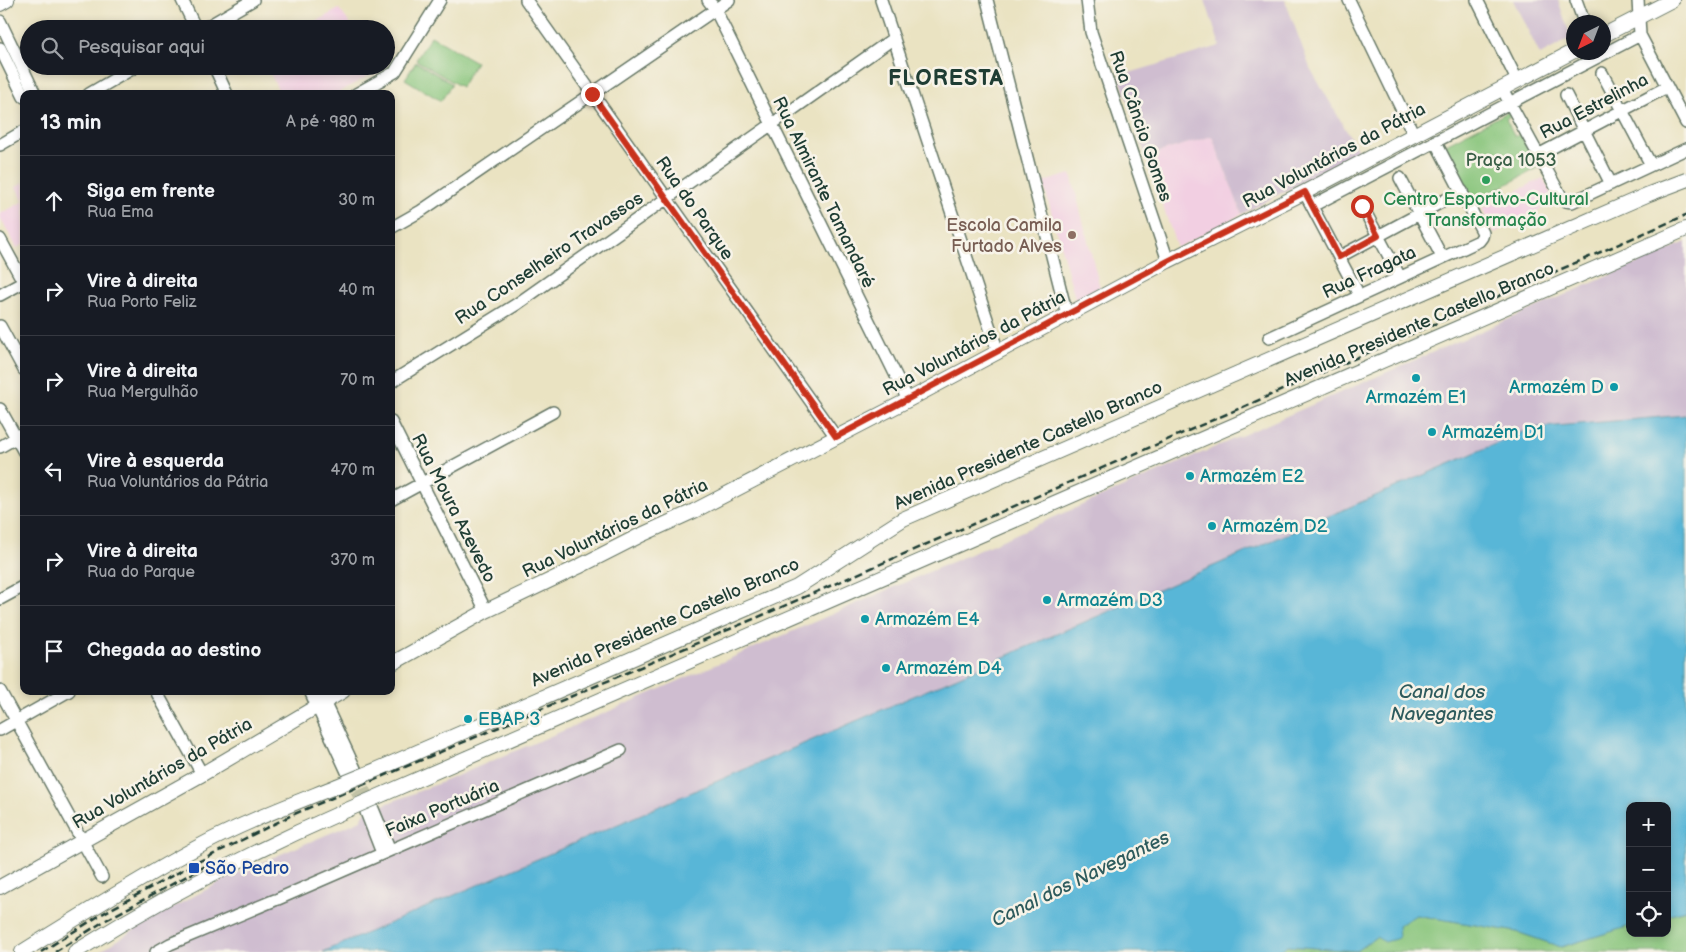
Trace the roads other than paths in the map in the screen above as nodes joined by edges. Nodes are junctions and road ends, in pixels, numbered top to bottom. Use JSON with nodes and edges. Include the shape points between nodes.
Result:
{"nodes":[{"id":1,"x":7,"y":0,"type":"edge"},
{"id":2,"x":182,"y":0,"type":"edge"},
{"id":3,"x":253,"y":0,"type":"edge"},
{"id":4,"x":438,"y":0,"type":"edge"},
{"id":5,"x":526,"y":0,"type":"edge"},
{"id":6,"x":729,"y":0,"type":"edge"},
{"id":7,"x":881,"y":0,"type":"edge"},
{"id":8,"x":987,"y":0,"type":"edge"},
{"id":9,"x":1087,"y":0,"type":"edge"},
{"id":10,"x":1348,"y":0,"type":"edge"},
{"id":11,"x":1477,"y":0,"type":"edge"},
{"id":12,"x":1576,"y":0,"type":"edge"},
{"id":13,"x":1638,"y":0,"type":"edge"},
{"id":14,"x":1672,"y":0,"type":"edge"},
{"id":15,"x":0,"y":4,"type":"edge"},
{"id":16,"x":712,"y":5,"type":"edge"},
{"id":17,"x":1581,"y":15,"type":"edge"},
{"id":18,"x":1640,"y":16,"type":"junction"},
{"id":19,"x":192,"y":20,"type":"edge"},
{"id":20,"x":219,"y":20,"type":"edge"},
{"id":21,"x":0,"y":21,"type":"edge"},
{"id":22,"x":1611,"y":31,"type":"edge"},
{"id":23,"x":1640,"y":35,"type":"junction"},
{"id":24,"x":894,"y":38,"type":"junction"},
{"id":25,"x":0,"y":48,"type":"edge"},
{"id":26,"x":1566,"y":55,"type":"edge"},
{"id":27,"x":20,"y":63,"type":"edge"},
{"id":28,"x":395,"y":72,"type":"edge"},
{"id":29,"x":1602,"y":73,"type":"dead end"},
{"id":30,"x":26,"y":75,"type":"edge"},
{"id":31,"x":123,"y":75,"type":"edge"},
{"id":32,"x":218,"y":75,"type":"edge"},
{"id":33,"x":390,"y":75,"type":"edge"},
{"id":34,"x":1517,"y":80,"type":"junction"},
{"id":35,"x":1667,"y":87,"type":"junction"},
{"id":36,"x":1502,"y":88,"type":"junction"},
{"id":37,"x":21,"y":90,"type":"edge"},
{"id":38,"x":33,"y":90,"type":"edge"},
{"id":39,"x":97,"y":90,"type":"edge"},
{"id":40,"x":225,"y":90,"type":"edge"},
{"id":41,"x":363,"y":90,"type":"edge"},
{"id":42,"x":592,"y":94,"type":"junction"},
{"id":43,"x":1566,"y":95,"type":"dead end"},
{"id":44,"x":1510,"y":103,"type":"junction"},
{"id":45,"x":1623,"y":110,"type":"junction"},
{"id":46,"x":1686,"y":123,"type":"edge"},
{"id":47,"x":771,"y":126,"type":"junction"},
{"id":48,"x":1585,"y":130,"type":"junction"},
{"id":49,"x":20,"y":133,"type":"edge"},
{"id":50,"x":1414,"y":135,"type":"junction"},
{"id":51,"x":1435,"y":141,"type":"junction"},
{"id":52,"x":0,"y":145,"type":"edge"},
{"id":53,"x":1686,"y":149,"type":"edge"},
{"id":54,"x":1538,"y":155,"type":"junction"},
{"id":55,"x":1651,"y":165,"type":"junction"},
{"id":56,"x":1686,"y":174,"type":"edge"},
{"id":57,"x":1400,"y":178,"type":"dead end"},
{"id":58,"x":1686,"y":180,"type":"edge"},
{"id":59,"x":1611,"y":184,"type":"junction"},
{"id":60,"x":1462,"y":191,"type":"junction"},
{"id":61,"x":1305,"y":192,"type":"junction"},
{"id":62,"x":1650,"y":194,"type":"junction"},
{"id":63,"x":667,"y":199,"type":"junction"},
{"id":64,"x":1312,"y":206,"type":"junction"},
{"id":65,"x":1362,"y":206,"type":"dead end"},
{"id":66,"x":1420,"y":214,"type":"junction"},
{"id":67,"x":395,"y":226,"type":"edge"},
{"id":68,"x":1686,"y":229,"type":"edge"},
{"id":69,"x":1378,"y":236,"type":"junction"},
{"id":70,"x":0,"y":239,"type":"edge"},
{"id":71,"x":1339,"y":257,"type":"junction"},
{"id":72,"x":1442,"y":257,"type":"junction"},
{"id":73,"x":1168,"y":261,"type":"junction"},
{"id":74,"x":20,"y":275,"type":"edge"},
{"id":75,"x":1400,"y":277,"type":"junction"},
{"id":76,"x":20,"y":284,"type":"edge"},
{"id":77,"x":0,"y":295,"type":"edge"},
{"id":78,"x":1359,"y":295,"type":"junction"},
{"id":79,"x":1067,"y":314,"type":"junction"},
{"id":80,"x":0,"y":326,"type":"edge"},
{"id":81,"x":1269,"y":338,"type":"dead end"},
{"id":82,"x":998,"y":352,"type":"junction"},
{"id":83,"x":20,"y":363,"type":"edge"},
{"id":84,"x":395,"y":380,"type":"edge"},
{"id":85,"x":908,"y":400,"type":"junction"},
{"id":86,"x":0,"y":409,"type":"edge"},
{"id":87,"x":553,"y":412,"type":"dead end"},
{"id":88,"x":395,"y":430,"type":"edge"},
{"id":89,"x":20,"y":435,"type":"edge"},
{"id":90,"x":836,"y":437,"type":"junction"},
{"id":91,"x":0,"y":447,"type":"edge"},
{"id":92,"x":422,"y":483,"type":"junction"},
{"id":93,"x":395,"y":498,"type":"edge"},
{"id":94,"x":20,"y":588,"type":"edge"},
{"id":95,"x":0,"y":599,"type":"edge"},
{"id":96,"x":486,"y":610,"type":"junction"},
{"id":97,"x":395,"y":662,"type":"edge"},
{"id":98,"x":0,"y":690,"type":"edge"},
{"id":99,"x":62,"y":695,"type":"edge"},
{"id":100,"x":158,"y":695,"type":"edge"},
{"id":101,"x":333,"y":695,"type":"edge"},
{"id":102,"x":320,"y":700,"type":"edge"},
{"id":103,"x":17,"y":721,"type":"junction"},
{"id":104,"x":0,"y":730,"type":"edge"},
{"id":105,"x":621,"y":750,"type":"dead end"},
{"id":106,"x":202,"y":774,"type":"junction"},
{"id":107,"x":353,"y":774,"type":"tunnel mouth"},
{"id":108,"x":370,"y":811,"type":"tunnel mouth"},
{"id":109,"x":82,"y":841,"type":"junction"},
{"id":110,"x":386,"y":851,"type":"junction"},
{"id":111,"x":102,"y":878,"type":"dead end"},
{"id":112,"x":0,"y":887,"type":"edge"},
{"id":113,"x":22,"y":952,"type":"edge"},
{"id":114,"x":75,"y":952,"type":"edge"},
{"id":115,"x":156,"y":952,"type":"edge"}],
"edges":[{"from":1,"to":15,"type":"main road"},
{"from":2,"to":19,"type":"street"},
{"from":3,"to":20,"type":"street"},
{"from":4,"to":28,"type":"street"},
{"from":5,"to":42,"type":"street","name":"Rua do Parque"},
{"from":6,"to":16,"type":"street"},
{"from":7,"to":24,"type":"street"},
{"from":8,"to":79,"type":"street"},
{"from":9,"to":73,"type":"street","name":"Rua Câncio Gomes","via":[[1091,32]]},
{"from":10,"to":50,"type":"street"},
{"from":11,"to":34,"type":"street"},
{"from":12,"to":17,"type":"street"},
{"from":13,"to":18,"type":"street"},
{"from":14,"to":18,"type":"main road"},
{"from":16,"to":42,"type":"street"},
{"from":16,"to":47,"type":"street","name":"Rua Almirante Tamandaré"},
{"from":18,"to":22,"type":"main road"},
{"from":18,"to":23,"type":"street"},
{"from":21,"to":27,"type":"street"},
{"from":23,"to":35,"type":"street"},
{"from":23,"to":44,"type":"street"},
{"from":24,"to":47,"type":"street","name":"Rua Conselheiro Travassos"},
{"from":24,"to":82,"type":"street"},
{"from":25,"to":37,"type":"street"},
{"from":26,"to":34,"type":"main road","name":"Rua Voluntários da Pátria"},
{"from":29,"to":45,"type":"street"},
{"from":30,"to":38,"type":"street"},
{"from":31,"to":39,"type":"street"},
{"from":32,"to":40,"type":"street"},
{"from":33,"to":41,"type":"street"},
{"from":34,"to":36,"type":"main road","name":"Rua Voluntários da Pátria"},
{"from":35,"to":45,"type":"street","name":"Rua Estrelinha"},
{"from":35,"to":46,"type":"street"},
{"from":36,"to":44,"type":"street"},
{"from":36,"to":50,"type":"main road","name":"Rua Voluntários da Pátria"},
{"from":42,"to":63,"type":"street","name":"Rua do Parque"},
{"from":42,"to":67,"type":"street"},
{"from":43,"to":48,"type":"street"},
{"from":44,"to":51,"type":"street"},
{"from":44,"to":54,"type":"street"},
{"from":45,"to":48,"type":"street","name":"Rua Estrelinha"},
{"from":45,"to":55,"type":"street"},
{"from":47,"to":63,"type":"street","name":"Rua Conselheiro Travassos"},
{"from":47,"to":85,"type":"street","name":"Rua Almirante Tamandaré"},
{"from":48,"to":54,"type":"street","name":"Rua Estrelinha"},
{"from":48,"to":59,"type":"street"},
{"from":49,"to":52,"type":"street"},
{"from":50,"to":61,"type":"main road","name":"Rua Voluntários da Pátria"},
{"from":51,"to":60,"type":"street"},
{"from":51,"to":64,"type":"street"},
{"from":53,"to":55,"type":"street"},
{"from":54,"to":59,"type":"street","via":[[1566,201],[1572,202]]},
{"from":55,"to":59,"type":"street"},
{"from":56,"to":62,"type":"street"},
{"from":57,"to":66,"type":"street"},
{"from":58,"to":62,"type":"main road","name":"Avenida Presidente Castello Branco"},
{"from":60,"to":66,"type":"street"},
{"from":60,"to":72,"type":"street","name":"Rua Fragata","via":[[1483,233],[1482,237]]},
{"from":61,"to":64,"type":"street"},
{"from":61,"to":73,"type":"main road","name":"Rua Voluntários da Pátria"},
{"from":62,"to":113,"type":"main road","name":"Avenida Presidente Castello Branco","bridge":true,"via":[[904,519],[797,586],[199,846]]},
{"from":63,"to":84,"type":"street","name":"Rua Conselheiro Travassos","via":[[517,304]]},
{"from":63,"to":90,"type":"street","name":"Rua do Parque"},
{"from":64,"to":71,"type":"street"},
{"from":65,"to":69,"type":"street"},
{"from":66,"to":69,"type":"street"},
{"from":66,"to":72,"type":"street"},
{"from":68,"to":114,"type":"main road","name":"Avenida Presidente Castello Branco","bridge":true,"via":[[299,831],[144,910]]},
{"from":69,"to":71,"type":"street"},
{"from":69,"to":75,"type":"street"},
{"from":70,"to":74,"type":"street"},
{"from":71,"to":78,"type":"street"},
{"from":72,"to":75,"type":"street","name":"Rua Fragata"},
{"from":73,"to":79,"type":"main road","name":"Rua Voluntários da Pátria"},
{"from":75,"to":78,"type":"street","name":"Rua Fragata"},
{"from":76,"to":77,"type":"street"},
{"from":78,"to":81,"type":"street","name":"Rua Fragata"},
{"from":79,"to":82,"type":"main road","name":"Rua Voluntários da Pátria"},
{"from":80,"to":83,"type":"street"},
{"from":82,"to":85,"type":"main road","name":"Rua Voluntários da Pátria"},
{"from":85,"to":90,"type":"main road","name":"Rua Voluntários da Pátria"},
{"from":86,"to":89,"type":"street"},
{"from":87,"to":92,"type":"street"},
{"from":88,"to":92,"type":"street","name":"Rua Moura Azevedo"},
{"from":89,"to":91,"type":"street"},
{"from":90,"to":96,"type":"main road","name":"Rua Voluntários da Pátria","via":[[694,511]]},
{"from":92,"to":93,"type":"street"},
{"from":92,"to":96,"type":"street","name":"Rua Moura Azevedo"},
{"from":94,"to":95,"type":"street"},
{"from":96,"to":97,"type":"main road","name":"Rua Voluntários da Pátria"},
{"from":98,"to":103,"type":"street"},
{"from":99,"to":103,"type":"street"},
{"from":100,"to":106,"type":"street"},
{"from":101,"to":102,"type":"main road","name":"Rua Voluntários da Pátria"},
{"from":102,"to":106,"type":"main road","name":"Rua Voluntários da Pátria"},
{"from":102,"to":107,"type":"street"},
{"from":103,"to":104,"type":"street"},
{"from":103,"to":109,"type":"street"},
{"from":105,"to":110,"type":"street","name":"Faixa Portuária"},
{"from":106,"to":109,"type":"main road","name":"Rua Voluntários da Pátria"},
{"from":108,"to":110,"type":"street"},
{"from":109,"to":111,"type":"street"},
{"from":109,"to":112,"type":"main road","name":"Rua Voluntários da Pátria"},
{"from":110,"to":115,"type":"street","name":"Faixa Portuária"}]}
